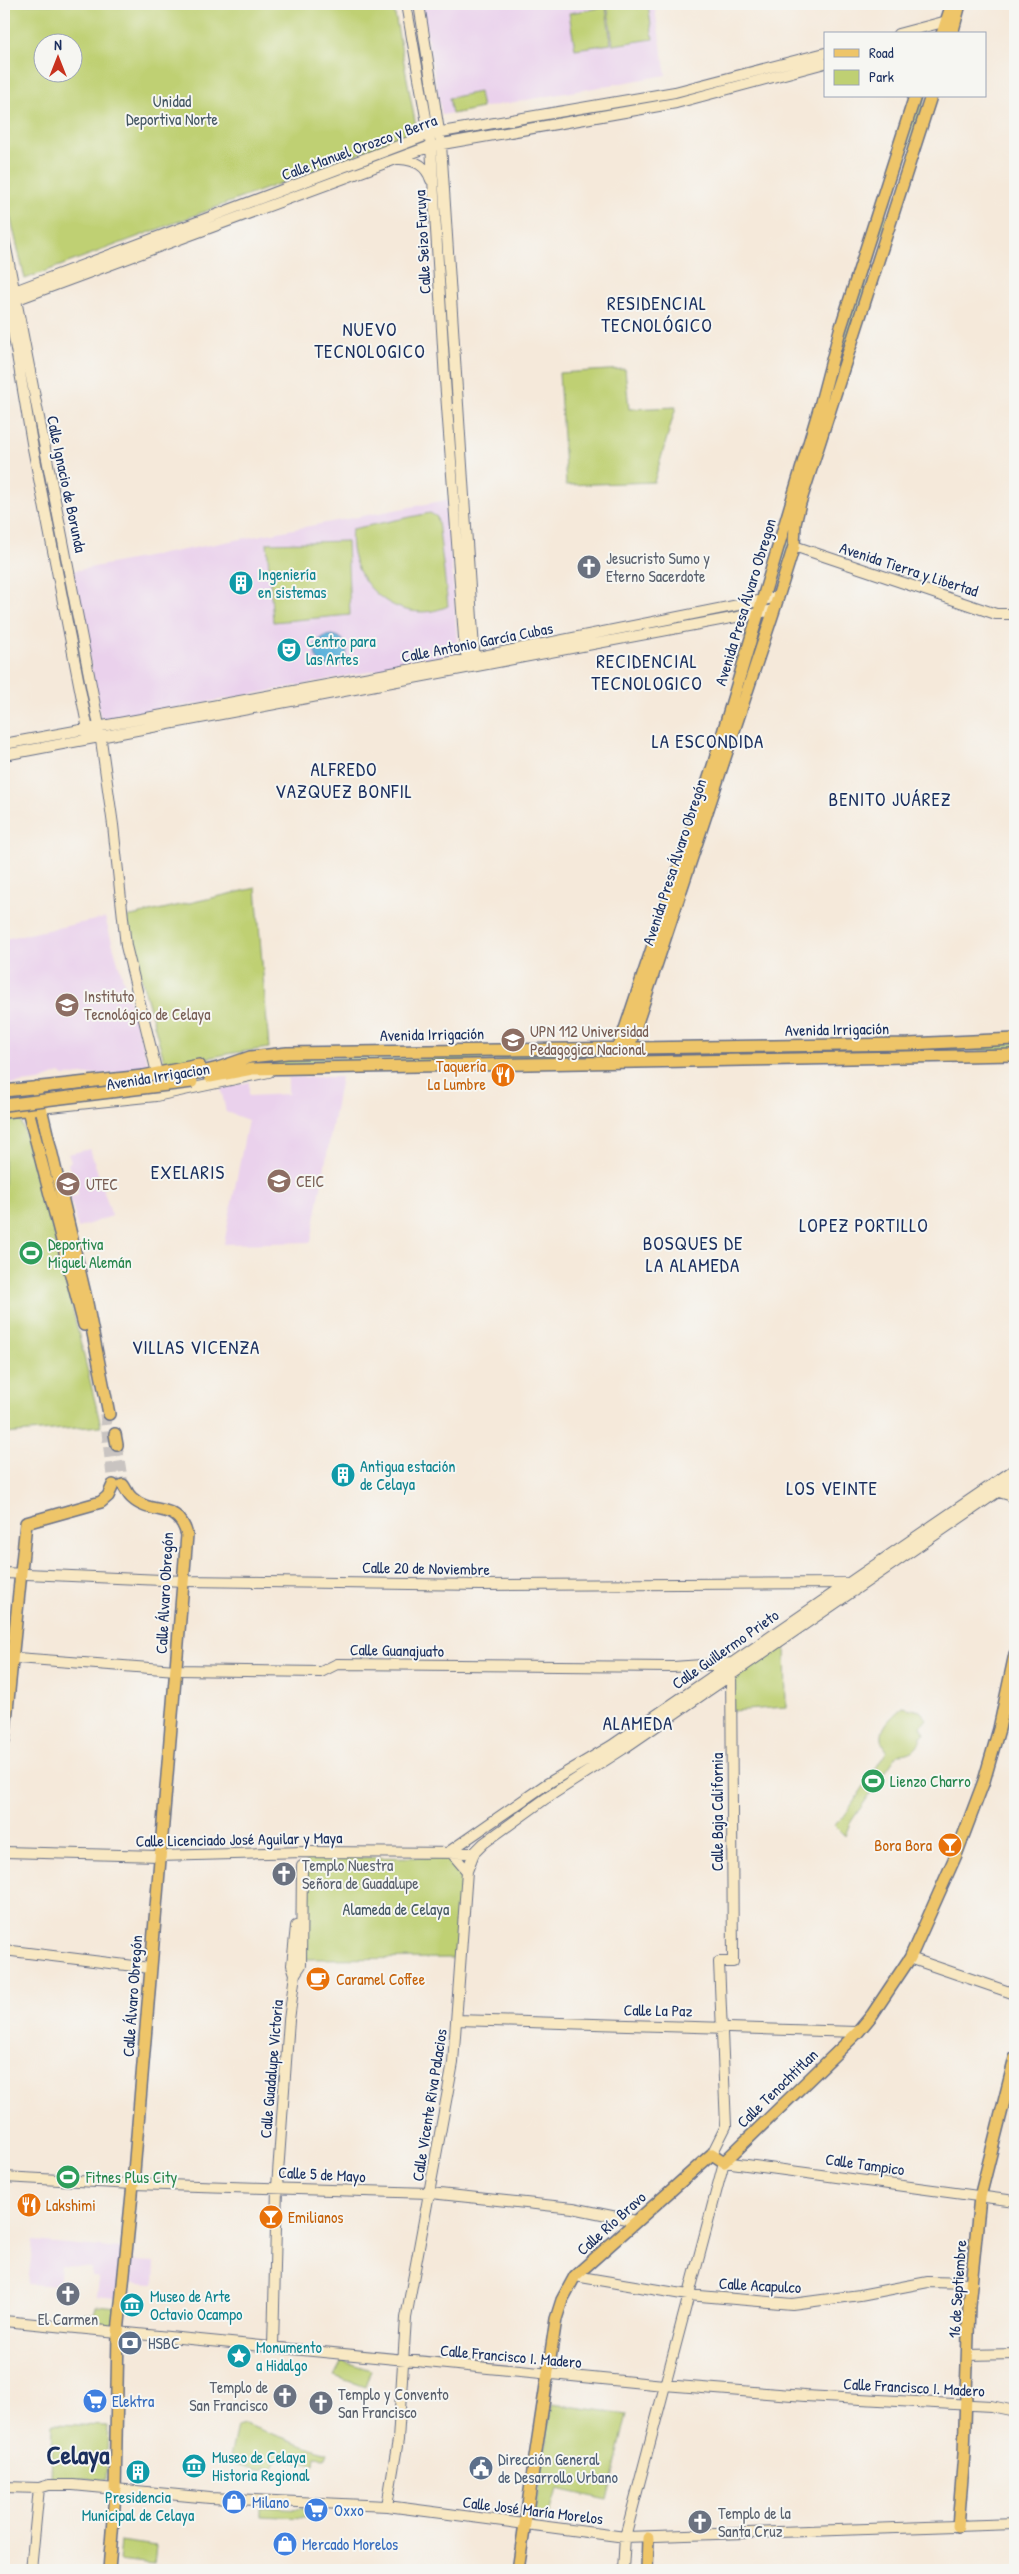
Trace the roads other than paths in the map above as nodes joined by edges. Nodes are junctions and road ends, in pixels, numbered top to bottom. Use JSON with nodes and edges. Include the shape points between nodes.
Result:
{"nodes":[{"id":1,"x":406,"y":4,"type":"edge"},
{"id":2,"x":419,"y":4,"type":"edge"},
{"id":3,"x":952,"y":4,"type":"edge"},
{"id":4,"x":960,"y":4,"type":"edge"},
{"id":5,"x":945,"y":29,"type":"edge"},
{"id":6,"x":917,"y":32,"type":"edge"},
{"id":7,"x":824,"y":53,"type":"edge"},
{"id":8,"x":824,"y":63,"type":"edge"},
{"id":9,"x":914,"y":98,"type":"edge"},
{"id":10,"x":930,"y":98,"type":"edge"},
{"id":11,"x":435,"y":133,"type":"junction"},
{"id":12,"x":436,"y":145,"type":"junction"},
{"id":13,"x":397,"y":158,"type":"junction"},
{"id":14,"x":434,"y":187,"type":"junction"},
{"id":15,"x":4,"y":238,"type":"edge"},
{"id":16,"x":4,"y":279,"type":"edge"},
{"id":17,"x":9,"y":298,"type":"edge"},
{"id":18,"x":794,"y":546,"type":"junction"},
{"id":19,"x":778,"y":597,"type":"junction"},
{"id":20,"x":763,"y":600,"type":"junction"},
{"id":21,"x":774,"y":610,"type":"junction"},
{"id":22,"x":759,"y":613,"type":"junction"},
{"id":23,"x":1015,"y":614,"type":"edge"},
{"id":24,"x":472,"y":662,"type":"junction"},
{"id":25,"x":754,"y":672,"type":"joint"},
{"id":26,"x":100,"y":732,"type":"junction"},
{"id":27,"x":88,"y":734,"type":"junction"},
{"id":28,"x":4,"y":744,"type":"edge"},
{"id":29,"x":4,"y":755,"type":"edge"},
{"id":30,"x":634,"y":1032,"type":"junction"},
{"id":31,"x":1015,"y":1039,"type":"edge"},
{"id":32,"x":648,"y":1047,"type":"junction"},
{"id":33,"x":624,"y":1048,"type":"junction"},
{"id":34,"x":1015,"y":1055,"type":"edge"},
{"id":35,"x":250,"y":1057,"type":"junction"},
{"id":36,"x":619,"y":1062,"type":"junction"},
{"id":37,"x":293,"y":1068,"type":"junction"},
{"id":38,"x":157,"y":1073,"type":"junction"},
{"id":39,"x":191,"y":1078,"type":"junction"},
{"id":40,"x":68,"y":1084,"type":"junction"},
{"id":41,"x":36,"y":1087,"type":"junction"},
{"id":42,"x":4,"y":1091,"type":"edge"},
{"id":43,"x":4,"y":1097,"type":"edge"},
{"id":44,"x":63,"y":1106,"type":"junction"},
{"id":45,"x":40,"y":1108,"type":"junction"},
{"id":46,"x":6,"y":1110,"type":"edge"},
{"id":47,"x":28,"y":1110,"type":"junction"},
{"id":48,"x":1015,"y":1469,"type":"edge"},
{"id":49,"x":1015,"y":1480,"type":"edge"},
{"id":50,"x":1000,"y":1492,"type":"junction"},
{"id":51,"x":1015,"y":1500,"type":"edge"},
{"id":52,"x":20,"y":1572,"type":"junction"},
{"id":53,"x":4,"y":1573,"type":"edge"},
{"id":54,"x":184,"y":1580,"type":"junction"},
{"id":55,"x":850,"y":1587,"type":"junction"},
{"id":56,"x":1015,"y":1654,"type":"edge"},
{"id":57,"x":8,"y":1656,"type":"edge"},
{"id":58,"x":731,"y":1662,"type":"junction"},
{"id":59,"x":176,"y":1670,"type":"junction"},
{"id":60,"x":732,"y":1675,"type":"junction"},
{"id":61,"x":4,"y":1740,"type":"edge"},
{"id":62,"x":450,"y":1851,"type":"junction"},
{"id":63,"x":4,"y":1852,"type":"edge"},
{"id":64,"x":304,"y":1852,"type":"junction"},
{"id":65,"x":474,"y":1853,"type":"junction"},
{"id":66,"x":159,"y":1856,"type":"junction"},
{"id":67,"x":467,"y":1872,"type":"junction"},
{"id":68,"x":4,"y":1950,"type":"edge"},
{"id":69,"x":910,"y":1958,"type":"junction"},
{"id":70,"x":720,"y":1962,"type":"joint"},
{"id":71,"x":150,"y":1968,"type":"junction"},
{"id":72,"x":1015,"y":1994,"type":"edge"},
{"id":73,"x":457,"y":2020,"type":"junction"},
{"id":74,"x":722,"y":2027,"type":"junction"},
{"id":75,"x":858,"y":2032,"type":"junction"},
{"id":76,"x":1015,"y":2058,"type":"edge"},
{"id":77,"x":712,"y":2154,"type":"junction"},
{"id":78,"x":724,"y":2162,"type":"junction"},
{"id":79,"x":4,"y":2177,"type":"edge"},
{"id":80,"x":133,"y":2184,"type":"junction"},
{"id":81,"x":277,"y":2187,"type":"junction"},
{"id":82,"x":430,"y":2193,"type":"junction"},
{"id":83,"x":980,"y":2197,"type":"junction"},
{"id":84,"x":1015,"y":2200,"type":"edge"},
{"id":85,"x":616,"y":2218,"type":"junction"},
{"id":86,"x":636,"y":2222,"type":"junction"},
{"id":87,"x":620,"y":2238,"type":"junction"},
{"id":88,"x":575,"y":2276,"type":"junction"},
{"id":89,"x":972,"y":2283,"type":"junction"},
{"id":90,"x":688,"y":2295,"type":"junction"},
{"id":91,"x":4,"y":2321,"type":"edge"},
{"id":92,"x":118,"y":2333,"type":"junction"},
{"id":93,"x":273,"y":2346,"type":"junction"},
{"id":94,"x":1015,"y":2354,"type":"edge"},
{"id":95,"x":968,"y":2355,"type":"junction"},
{"id":96,"x":404,"y":2362,"type":"junction"},
{"id":97,"x":547,"y":2373,"type":"junction"},
{"id":98,"x":664,"y":2385,"type":"junction"},
{"id":99,"x":967,"y":2405,"type":"junction"},
{"id":100,"x":991,"y":2406,"type":"junction"},
{"id":101,"x":1015,"y":2406,"type":"edge"},
{"id":102,"x":1015,"y":2411,"type":"edge"},
{"id":103,"x":4,"y":2486,"type":"edge"},
{"id":104,"x":44,"y":2486,"type":"junction"},
{"id":105,"x":115,"y":2488,"type":"junction"},
{"id":106,"x":387,"y":2506,"type":"junction"},
{"id":107,"x":526,"y":2524,"type":"junction"},
{"id":108,"x":1015,"y":2524,"type":"edge"},
{"id":109,"x":958,"y":2526,"type":"junction"},
{"id":110,"x":625,"y":2537,"type":"junction"},
{"id":111,"x":648,"y":2538,"type":"junction"},
{"id":112,"x":31,"y":2570,"type":"edge"},
{"id":113,"x":109,"y":2570,"type":"edge"},
{"id":114,"x":518,"y":2570,"type":"edge"},
{"id":115,"x":623,"y":2570,"type":"edge"},
{"id":116,"x":647,"y":2570,"type":"edge"}],
"edges":[{"from":1,"to":11,"type":"street","name":"Calle Seizo Furuya"},
{"from":2,"to":11,"type":"street","name":"Calle Seizo Furuya"},
{"from":3,"to":5,"type":"main road"},
{"from":4,"to":5,"type":"main road"},
{"from":5,"to":6,"type":"street"},
{"from":7,"to":11,"type":"street","name":"Calle Manuel Orozco y Berra","via":[[675,92]]},
{"from":8,"to":12,"type":"street","name":"Calle Manuel Orozco y Berra","via":[[676,103]]},
{"from":9,"to":20,"type":"main road","name":"Avenida Presa Álvaro Obregon","via":[[840,330]]},
{"from":10,"to":18,"type":"main road","name":"Avenida Presa Álvaro Obregon","via":[[798,510]]},
{"from":11,"to":12,"type":"street","name":"Calle Seizo Furuya"},
{"from":11,"to":17,"type":"street","name":"Calle Manuel Orozco y Berra"},
{"from":12,"to":13,"type":"street","name":"Calle Manuel Orozco y Berra"},
{"from":12,"to":14,"type":"street","name":"Calle Seizo Furuya"},
{"from":12,"to":24,"type":"street","name":"Calle Seizo Furuya"},
{"from":13,"to":14,"type":"street","via":[[422,165]]},
{"from":13,"to":17,"type":"street","name":"Calle Manuel Orozco y Berra"},
{"from":14,"to":24,"type":"street","name":"Calle Seizo Furuya","via":[[452,489],[465,651]]},
{"from":15,"to":17,"type":"street","name":"Calle Ignacio de Borunda"},
{"from":16,"to":17,"type":"street","name":"Calle Ignacio de Borunda"},
{"from":17,"to":26,"type":"street","name":"Calle Ignacio de Borunda"},
{"from":17,"to":27,"type":"street","name":"Calle Ignacio de Borunda","via":[[32,443]]},
{"from":18,"to":19,"type":"main road","name":"Avenida Presa Álvaro Obregon"},
{"from":18,"to":23,"type":"street","name":"Avenida Tierra y Libertad","via":[[996,614]]},
{"from":19,"to":20,"type":"street","name":"Calle Antonio García Cubas"},
{"from":19,"to":21,"type":"main road","name":"Avenida Presa Álvaro Obregon"},
{"from":20,"to":22,"type":"main road","name":"Avenida Presa Álvaro Obregon"},
{"from":20,"to":24,"type":"street","name":"Calle Antonio García Cubas"},
{"from":21,"to":22,"type":"street","name":"Calle Antonio García Cubas"},
{"from":21,"to":25,"type":"main road","name":"Avenida Presa Álvaro Obregon"},
{"from":22,"to":24,"type":"street","name":"Calle Antonio García Cubas"},
{"from":22,"to":33,"type":"main road","name":"Avenida Presa Álvaro Obregon"},
{"from":24,"to":26,"type":"street","name":"Calle Antonio García Cubas"},
{"from":25,"to":30,"type":"main road","name":"Avenida Presa Álvaro Obregón"},
{"from":26,"to":27,"type":"street","name":"Calle Antonio García Cubas"},
{"from":26,"to":38,"type":"street","name":"Calle Ignacio de Borunda","via":[[126,946]]},
{"from":27,"to":28,"type":"street","name":"Calle Antonio García Cubas"},
{"from":27,"to":29,"type":"street","name":"Calle Antonio García Cubas"},
{"from":30,"to":32,"type":"main road"},
{"from":30,"to":33,"type":"main road","name":"Avenida Presa Álvaro Obregón"},
{"from":31,"to":32,"type":"main road","name":"Avenida Irrigación","via":[[909,1044]]},
{"from":32,"to":33,"type":"main road","name":"Avenida Irrigación"},
{"from":33,"to":35,"type":"main road","name":"Avenida Irrigación","via":[[287,1053]]},
{"from":33,"to":36,"type":"main road","name":"Avenida Presa Álvaro Obregón"},
{"from":34,"to":36,"type":"main road","name":"Avenida Irrigación"},
{"from":35,"to":38,"type":"main road","name":"Avenida Irrigacion"},
{"from":35,"to":39,"type":"main road","name":"Avenida Irrigación"},
{"from":36,"to":37,"type":"main road","name":"Avenida Irrigación"},
{"from":37,"to":39,"type":"main road","name":"Avenida Irrigación","via":[[252,1069]]},
{"from":37,"to":44,"type":"street","name":"Avenida Irrigacion","via":[[156,1096]]},
{"from":38,"to":40,"type":"main road","name":"Avenida Irrigacion"},
{"from":39,"to":43,"type":"main road","name":"Avenida Irrigación"},
{"from":39,"to":46,"type":"main road","name":"Avenida Irrigación","bridge":true},
{"from":40,"to":41,"type":"main road","name":"Avenida Irrigacion"},
{"from":40,"to":44,"type":"street","via":[[58,1094]]},
{"from":41,"to":42,"type":"main road","name":"Avenida Irrigacion"},
{"from":41,"to":45,"type":"main road"},
{"from":44,"to":45,"type":"street","name":"Avenida Irrigacion"},
{"from":45,"to":47,"type":"main road","name":"Avenida Irrigacion"},
{"from":45,"to":47,"type":"main road","via":[[86,1298],[107,1414]]},
{"from":46,"to":47,"type":"main road","name":"Avenida Irrigacion"},
{"from":48,"to":55,"type":"street","name":"Calle Guillermo Prieto"},
{"from":49,"to":50,"type":"street","name":"Calle Guillermo Prieto"},
{"from":50,"to":51,"type":"street","via":[[1010,1494]]},
{"from":50,"to":55,"type":"street","name":"Calle Guillermo Prieto"},
{"from":52,"to":53,"type":"street","name":"Calle 20 de Noviembre"},
{"from":52,"to":54,"type":"street","name":"Calle 20 de Noviembre"},
{"from":52,"to":54,"type":"main road","name":"Calle Álvaro Obregón","via":[[26,1524],[101,1502],[118,1485],[132,1498],[172,1512],[184,1523],[187,1534]]},
{"from":52,"to":57,"type":"main road"},
{"from":54,"to":55,"type":"street","name":"Calle 20 de Noviembre"},
{"from":54,"to":59,"type":"main road","name":"Calle Álvaro Obregón"},
{"from":55,"to":58,"type":"street","name":"Calle Guillermo Prieto"},
{"from":55,"to":60,"type":"street","name":"Calle Guillermo Prieto"},
{"from":56,"to":69,"type":"main road","name":"Calle Tenochtitlan","via":[[984,1781],[956,1855]]},
{"from":57,"to":59,"type":"street","name":"Calle Guanajuato"},
{"from":57,"to":61,"type":"main road"},
{"from":58,"to":59,"type":"street","name":"Calle Guanajuato","via":[[673,1667],[337,1664],[321,1672]]},
{"from":58,"to":60,"type":"street","name":"Calle Baja California"},
{"from":58,"to":62,"type":"street","name":"Calle Guillermo Prieto","via":[[611,1746],[545,1785]]},
{"from":59,"to":66,"type":"main road","name":"Calle Álvaro Obregón"},
{"from":60,"to":65,"type":"street","name":"Calle Guillermo Prieto","via":[[545,1799]]},
{"from":60,"to":70,"type":"street","name":"Calle Baja California","via":[[732,1962]]},
{"from":62,"to":64,"type":"street","name":"Calle Licenciado José Aguilar y Maya"},
{"from":62,"to":65,"type":"street","name":"Calle Licenciado José Aguilar y Maya"},
{"from":62,"to":67,"type":"street"},
{"from":63,"to":66,"type":"street","name":"Calle Licenciado José Aguilar y Maya"},
{"from":64,"to":66,"type":"street","name":"Calle Licenciado José Aguilar y Maya"},
{"from":64,"to":81,"type":"street","name":"Calle Guadalupe Victoria","via":[[301,1966],[295,1974],[289,2020]]},
{"from":65,"to":67,"type":"street","name":"Calle Vicente Riva Palacios"},
{"from":66,"to":71,"type":"main road","name":"Calle Álvaro Obregón"},
{"from":67,"to":73,"type":"street","name":"Calle Vicente Riva Palacios"},
{"from":68,"to":71,"type":"street"},
{"from":69,"to":72,"type":"street"},
{"from":69,"to":75,"type":"main road","name":"Calle Tenochtitlan"},
{"from":70,"to":74,"type":"street","name":"Calle Río Bravo"},
{"from":71,"to":80,"type":"main road","name":"Calle Álvaro Obregón"},
{"from":73,"to":74,"type":"street","name":"Calle La Paz"},
{"from":73,"to":82,"type":"street","name":"Calle Vicente Riva Palacios","via":[[448,2098]]},
{"from":74,"to":75,"type":"street","name":"Calle La Paz"},
{"from":74,"to":77,"type":"street","name":"Calle Río Bravo","via":[[726,2126]]},
{"from":75,"to":78,"type":"main road","name":"Calle Tenochtitlan"},
{"from":76,"to":83,"type":"main road","name":"16 de Septiembre"},
{"from":77,"to":78,"type":"main road","name":"Calle Tampico"},
{"from":77,"to":86,"type":"main road","name":"Calle Río Bravo"},
{"from":78,"to":83,"type":"street","name":"Calle Tampico"},
{"from":78,"to":90,"type":"street"},
{"from":79,"to":80,"type":"street","name":"Calle 5 de Mayo"},
{"from":80,"to":81,"type":"street","name":"Calle 5 de Mayo"},
{"from":80,"to":92,"type":"main road","name":"Calle Álvaro Obregón"},
{"from":81,"to":82,"type":"street","name":"Calle 5 de Mayo"},
{"from":81,"to":93,"type":"street","name":"Calle Guadalupe Victoria"},
{"from":82,"to":85,"type":"street","name":"Calle 5 de Mayo","via":[[573,2208]]},
{"from":82,"to":96,"type":"street","name":"Calle Vicente Riva Palacios","via":[[406,2318]]},
{"from":83,"to":84,"type":"street","name":"Calle Tampico"},
{"from":83,"to":89,"type":"main road","name":"16 de Septiembre"},
{"from":85,"to":86,"type":"street","name":"Calle 5 de Mayo"},
{"from":85,"to":87,"type":"street"},
{"from":86,"to":87,"type":"main road","name":"Calle Río Bravo"},
{"from":87,"to":88,"type":"main road","name":"Calle Río Bravo"},
{"from":88,"to":90,"type":"street","name":"Calle Acapulco"},
{"from":88,"to":97,"type":"main road","name":"Calle Río Bravo","via":[[556,2319]]},
{"from":89,"to":90,"type":"street","name":"Calle Acapulco","via":[[928,2282],[792,2304]]},
{"from":89,"to":95,"type":"main road","name":"16 de Septiembre"},
{"from":90,"to":98,"type":"street"},
{"from":91,"to":92,"type":"street","name":"Calle Francisco I. Madero"},
{"from":92,"to":93,"type":"street","name":"Calle Francisco I. Madero"},
{"from":92,"to":105,"type":"main road","name":"Calle Álvaro Obregón"},
{"from":93,"to":96,"type":"street","name":"Calle Francisco I. Madero"},
{"from":94,"to":95,"type":"street"},
{"from":95,"to":99,"type":"main road","name":"16 de Septiembre"},
{"from":96,"to":97,"type":"street","name":"Calle Francisco I. Madero"},
{"from":96,"to":106,"type":"street","name":"Calle Vicente Riva Palacios","via":[[396,2457]]},
{"from":97,"to":98,"type":"street","name":"Calle Francisco I. Madero"},
{"from":97,"to":107,"type":"main road","name":"Calle Río Bravo"},
{"from":98,"to":99,"type":"street","name":"Calle Francisco I. Madero"},
{"from":98,"to":110,"type":"street"},
{"from":99,"to":100,"type":"street","name":"Calle Francisco I. Madero"},
{"from":99,"to":109,"type":"main road","name":"16 de Septiembre"},
{"from":100,"to":101,"type":"street"},
{"from":100,"to":102,"type":"street","name":"Calle Francisco I. Madero"},
{"from":103,"to":104,"type":"street","name":"Calle José María Morelos"},
{"from":104,"to":105,"type":"street","name":"Calle José María Morelos"},
{"from":104,"to":112,"type":"street"},
{"from":105,"to":106,"type":"street","name":"Calle José María Morelos","via":[[210,2498]]},
{"from":105,"to":113,"type":"main road","name":"Calle Álvaro Obregón"},
{"from":106,"to":107,"type":"street","name":"Calle José María Morelos"},
{"from":107,"to":110,"type":"street","name":"Calle José María Morelos"},
{"from":107,"to":114,"type":"main road","name":"Calle Río Bravo"},
{"from":108,"to":109,"type":"street","name":"Calle José María Morelos"},
{"from":109,"to":111,"type":"street","name":"Calle José María Morelos"},
{"from":110,"to":111,"type":"street","name":"Calle José María Morelos"},
{"from":110,"to":115,"type":"street"},
{"from":111,"to":116,"type":"main road"}]}
